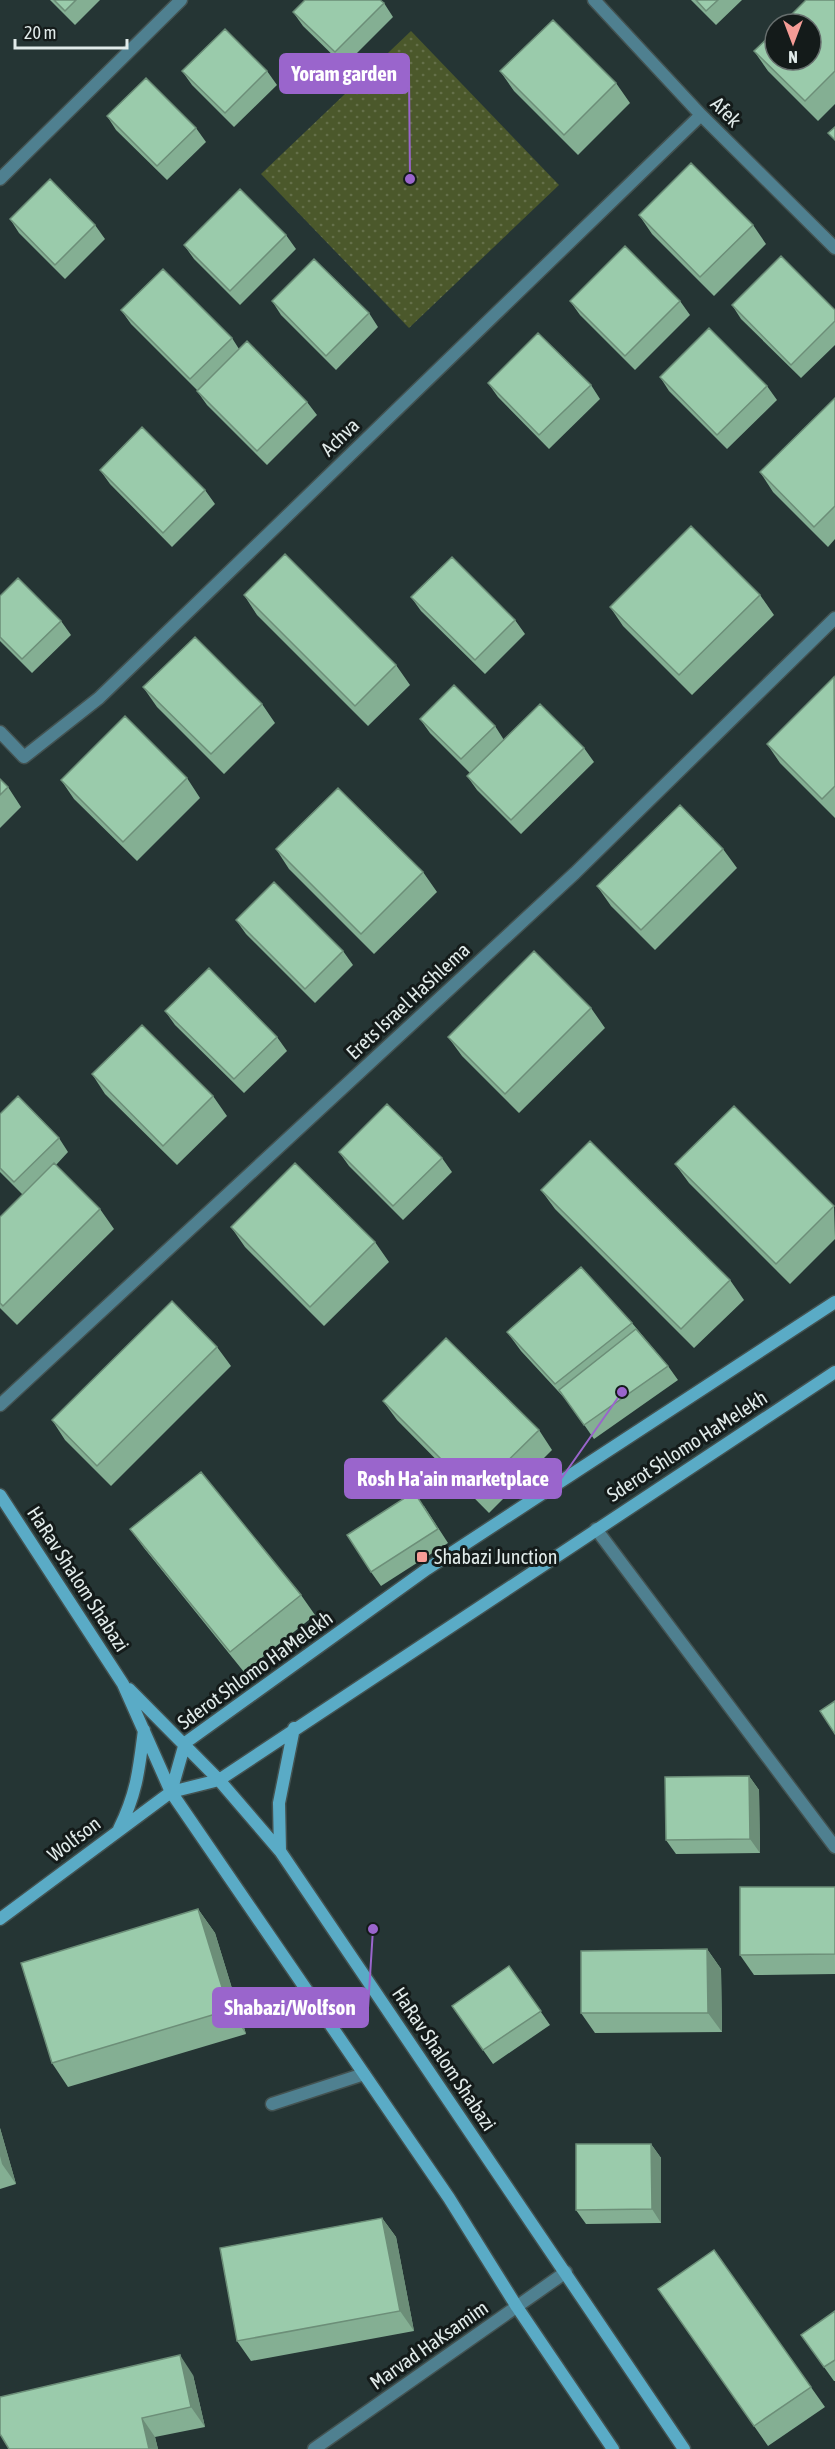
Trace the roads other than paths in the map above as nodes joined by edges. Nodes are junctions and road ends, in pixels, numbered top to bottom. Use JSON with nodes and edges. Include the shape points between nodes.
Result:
{"nodes":[{"id":1,"x":181,"y":0,"type":"edge"},
{"id":2,"x":594,"y":0,"type":"edge"},
{"id":3,"x":701,"y":115,"type":"junction"},
{"id":4,"x":0,"y":179,"type":"edge"},
{"id":5,"x":835,"y":248,"type":"edge"},
{"id":6,"x":835,"y":618,"type":"edge"},
{"id":7,"x":0,"y":732,"type":"edge"},
{"id":8,"x":835,"y":1302,"type":"edge"},
{"id":9,"x":835,"y":1372,"type":"edge"},
{"id":10,"x":0,"y":1405,"type":"edge"},
{"id":11,"x":0,"y":1495,"type":"edge"},
{"id":12,"x":596,"y":1529,"type":"junction"},
{"id":13,"x":123,"y":1684,"type":"junction"},
{"id":14,"x":294,"y":1728,"type":"junction"},
{"id":15,"x":144,"y":1729,"type":"junction"},
{"id":16,"x":185,"y":1743,"type":"junction"},
{"id":17,"x":219,"y":1780,"type":"junction"},
{"id":18,"x":171,"y":1792,"type":"junction"},
{"id":19,"x":118,"y":1831,"type":"junction"},
{"id":20,"x":835,"y":1848,"type":"edge"},
{"id":21,"x":280,"y":1851,"type":"junction"},
{"id":22,"x":0,"y":1919,"type":"edge"},
{"id":23,"x":364,"y":2074,"type":"junction"},
{"id":24,"x":272,"y":2104,"type":"dead end"},
{"id":25,"x":566,"y":2272,"type":"junction"},
{"id":26,"x":517,"y":2307,"type":"junction"},
{"id":27,"x":314,"y":2449,"type":"edge"},
{"id":28,"x":613,"y":2449,"type":"edge"},
{"id":29,"x":684,"y":2449,"type":"edge"}],
"edges":[{"from":1,"to":4,"type":"street"},
{"from":2,"to":3,"type":"street","name":"Afek"},
{"from":3,"to":5,"type":"street","name":"Afek"},
{"from":3,"to":7,"type":"street","name":"Achva","via":[[99,698],[24,756]]},
{"from":6,"to":10,"type":"street","name":"Erets Israel HaShlema","via":[[575,873]]},
{"from":8,"to":16,"type":"street","name":"Sderot Shlomo HaMelekh","via":[[427,1569]]},
{"from":9,"to":12,"type":"street","name":"Sderot Shlomo HaMelekh"},
{"from":11,"to":13,"type":"street","name":"HaRav Shalom Shabazi"},
{"from":12,"to":14,"type":"street","name":"Sderot Shlomo HaMelekh"},
{"from":12,"to":20,"type":"street"},
{"from":13,"to":15,"type":"street","name":"HaRav Shalom Shabazi"},
{"from":13,"to":16,"type":"street","name":"HaRav Shalom Shabazi"},
{"from":14,"to":17,"type":"street","name":"Sderot Shlomo HaMelekh"},
{"from":14,"to":21,"type":"street","via":[[279,1803]]},
{"from":15,"to":18,"type":"street","name":"HaRav Shalom Shabazi"},
{"from":15,"to":19,"type":"street","via":[[132,1803]]},
{"from":16,"to":17,"type":"street","name":"HaRav Shalom Shabazi"},
{"from":16,"to":18,"type":"street","name":"Sderot Shlomo HaMelekh"},
{"from":17,"to":18,"type":"street","name":"Sderot Shlomo HaMelekh"},
{"from":17,"to":21,"type":"street","name":"HaRav Shalom Shabazi"},
{"from":18,"to":19,"type":"street","name":"Wolfson"},
{"from":18,"to":23,"type":"street","name":"HaRav Shalom Shabazi"},
{"from":19,"to":22,"type":"street","name":"Wolfson"},
{"from":21,"to":25,"type":"street","name":"HaRav Shalom Shabazi"},
{"from":23,"to":24,"type":"street"},
{"from":23,"to":26,"type":"street","name":"HaRav Shalom Shabazi"},
{"from":25,"to":26,"type":"street","name":"Marvad HaKsamim"},
{"from":25,"to":29,"type":"street","name":"HaRav Shalom Shabazi"},
{"from":26,"to":27,"type":"street","name":"Marvad HaKsamim"},
{"from":26,"to":28,"type":"street","name":"HaRav Shalom Shabazi"}]}
